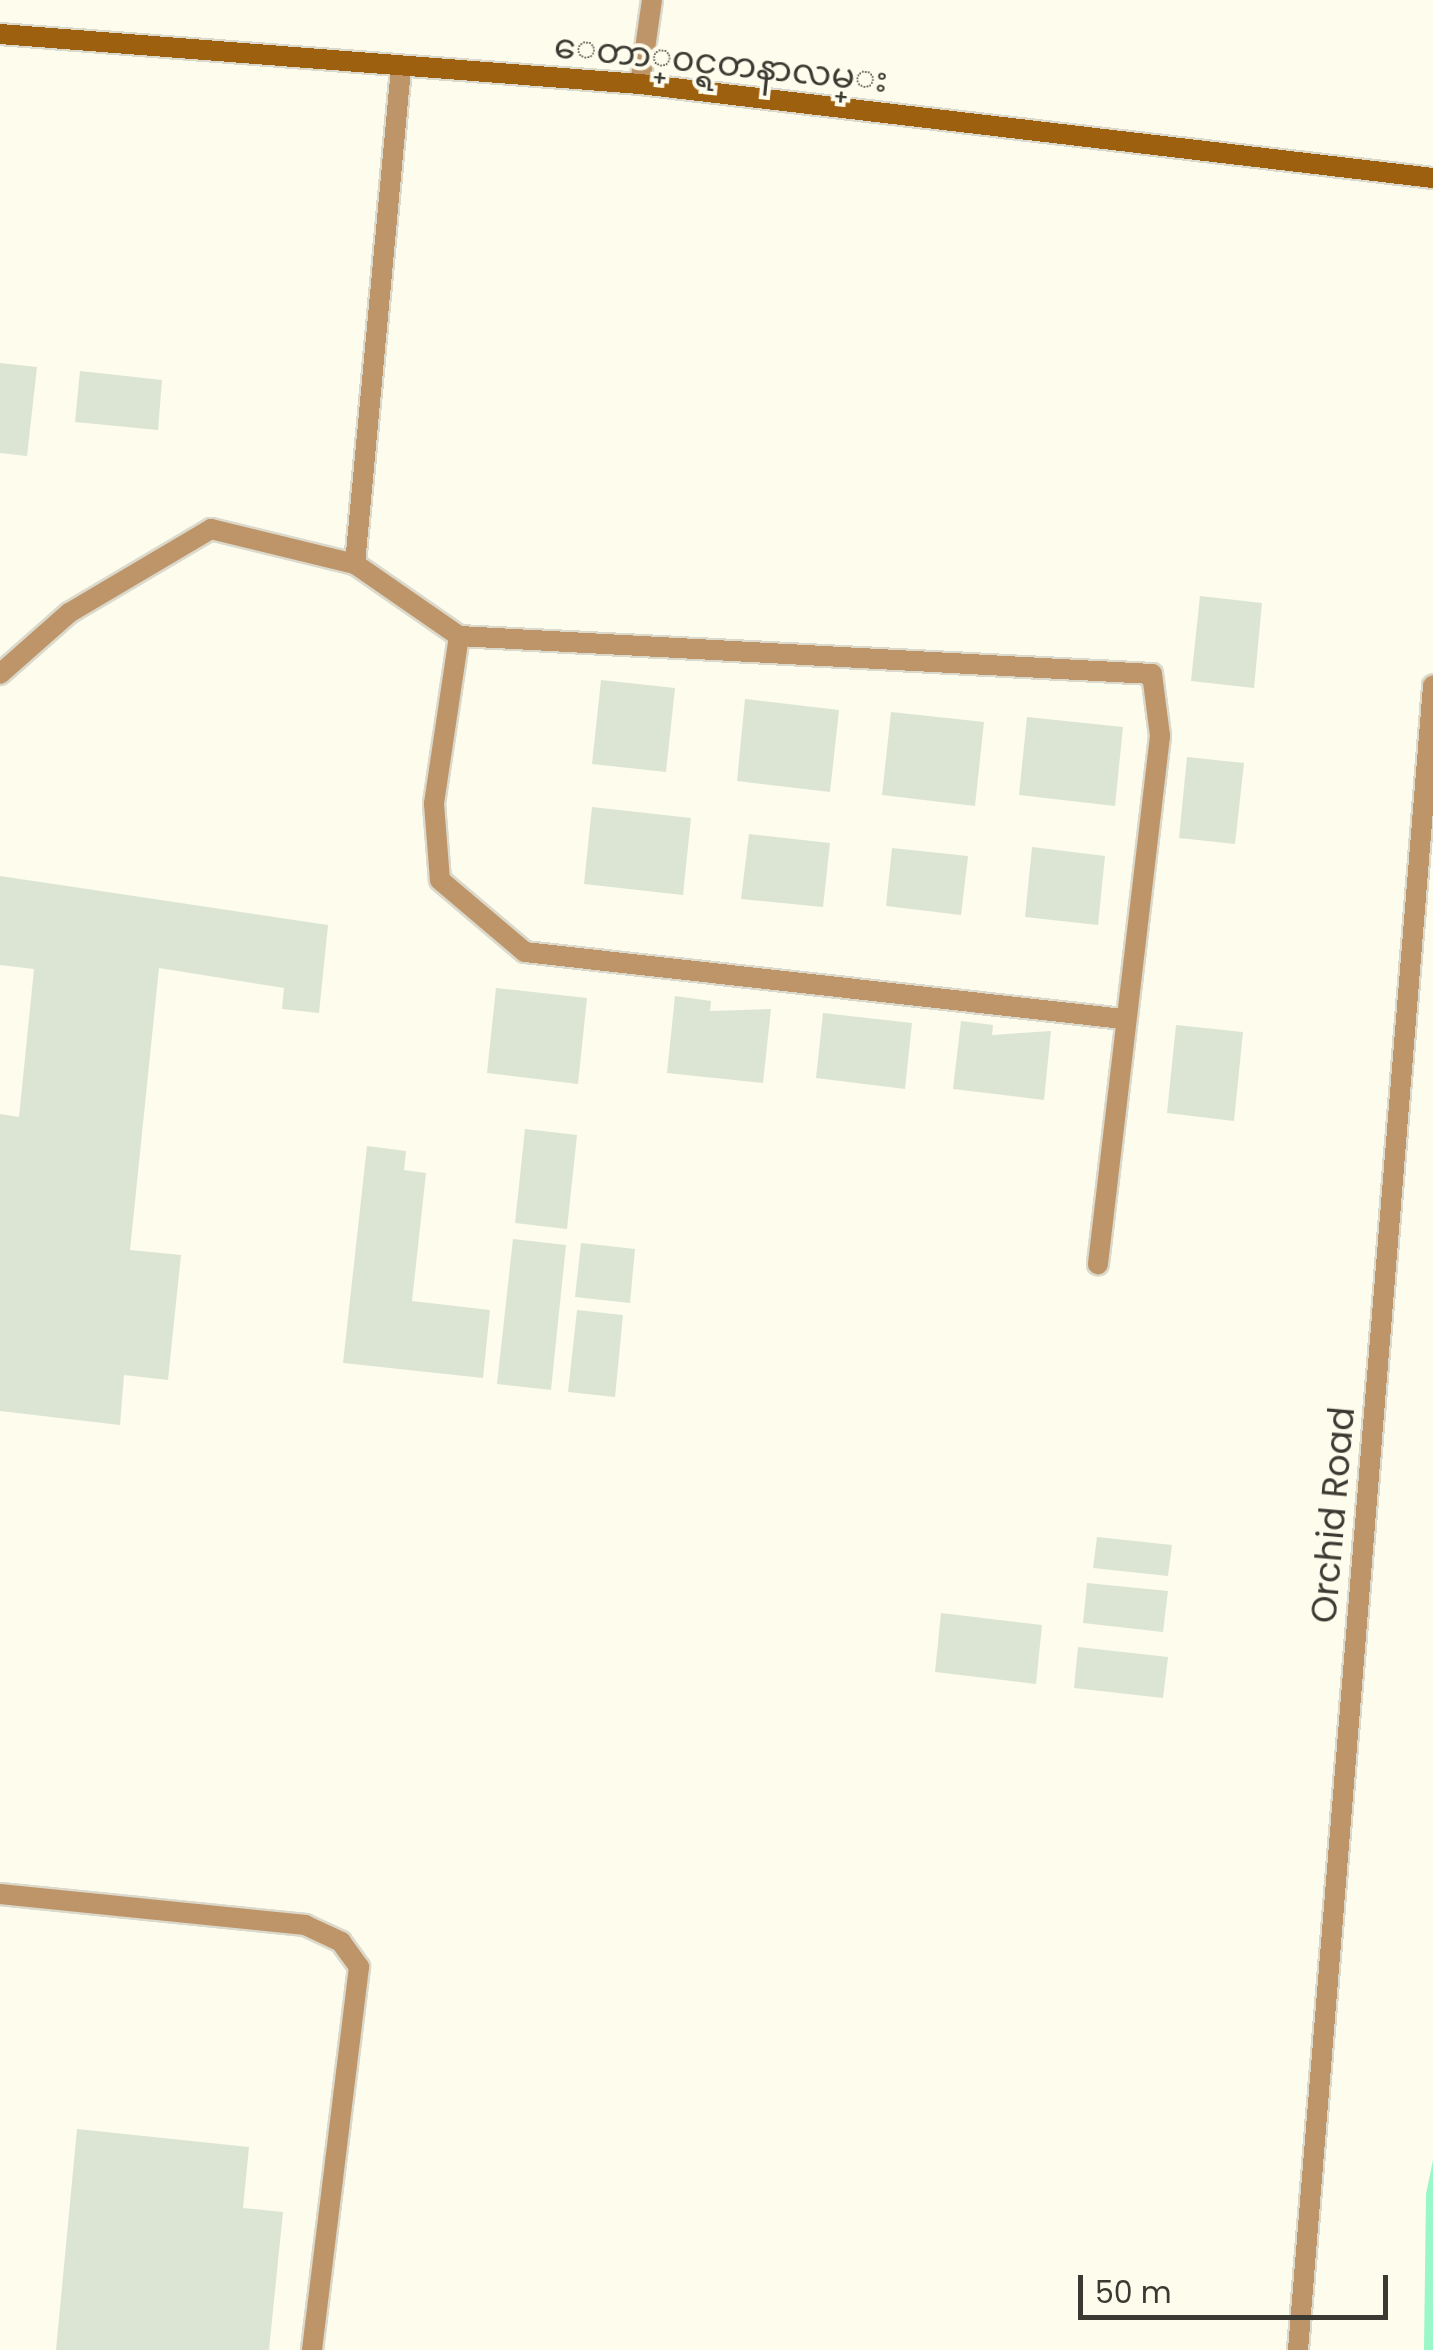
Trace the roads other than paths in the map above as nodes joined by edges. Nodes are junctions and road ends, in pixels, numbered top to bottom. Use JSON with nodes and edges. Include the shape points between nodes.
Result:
{"nodes":[{"id":1,"x":652,"y":0,"type":"edge"},
{"id":2,"x":0,"y":34,"type":"edge"},
{"id":3,"x":401,"y":67,"type":"junction"},
{"id":4,"x":640,"y":84,"type":"junction"},
{"id":5,"x":1433,"y":178,"type":"edge"},
{"id":6,"x":355,"y":564,"type":"junction"},
{"id":7,"x":460,"y":636,"type":"junction"},
{"id":8,"x":0,"y":674,"type":"edge"},
{"id":9,"x":1433,"y":685,"type":"edge"},
{"id":10,"x":1430,"y":765,"type":"edge"},
{"id":11,"x":1123,"y":1018,"type":"junction"},
{"id":12,"x":1098,"y":1264,"type":"dead end"},
{"id":13,"x":0,"y":1894,"type":"edge"},
{"id":14,"x":312,"y":2350,"type":"edge"},
{"id":15,"x":1298,"y":2350,"type":"edge"}],
"edges":[{"from":1,"to":4,"type":"street"},
{"from":2,"to":3,"type":"main road","name":"ေတာ္၀င္ရတနာလမ္း"},
{"from":3,"to":4,"type":"main road","name":"ေတာ္၀င္ရတနာလမ္း"},
{"from":3,"to":6,"type":"street"},
{"from":4,"to":5,"type":"main road","name":"ေတာ္၀င္ရတနာလမ္း"},
{"from":6,"to":7,"type":"street"},
{"from":6,"to":8,"type":"street","via":[[211,529],[69,613]]},
{"from":7,"to":11,"type":"street","via":[[434,804],[440,880],[525,952]]},
{"from":7,"to":11,"type":"street","via":[[1152,674],[1160,736]]},
{"from":9,"to":10,"type":"street","name":"Orchid Road"},
{"from":10,"to":15,"type":"street","name":"Orchid Road"},
{"from":11,"to":12,"type":"street"},
{"from":13,"to":14,"type":"street","via":[[305,1925],[341,1942],[359,1967]]}]}
